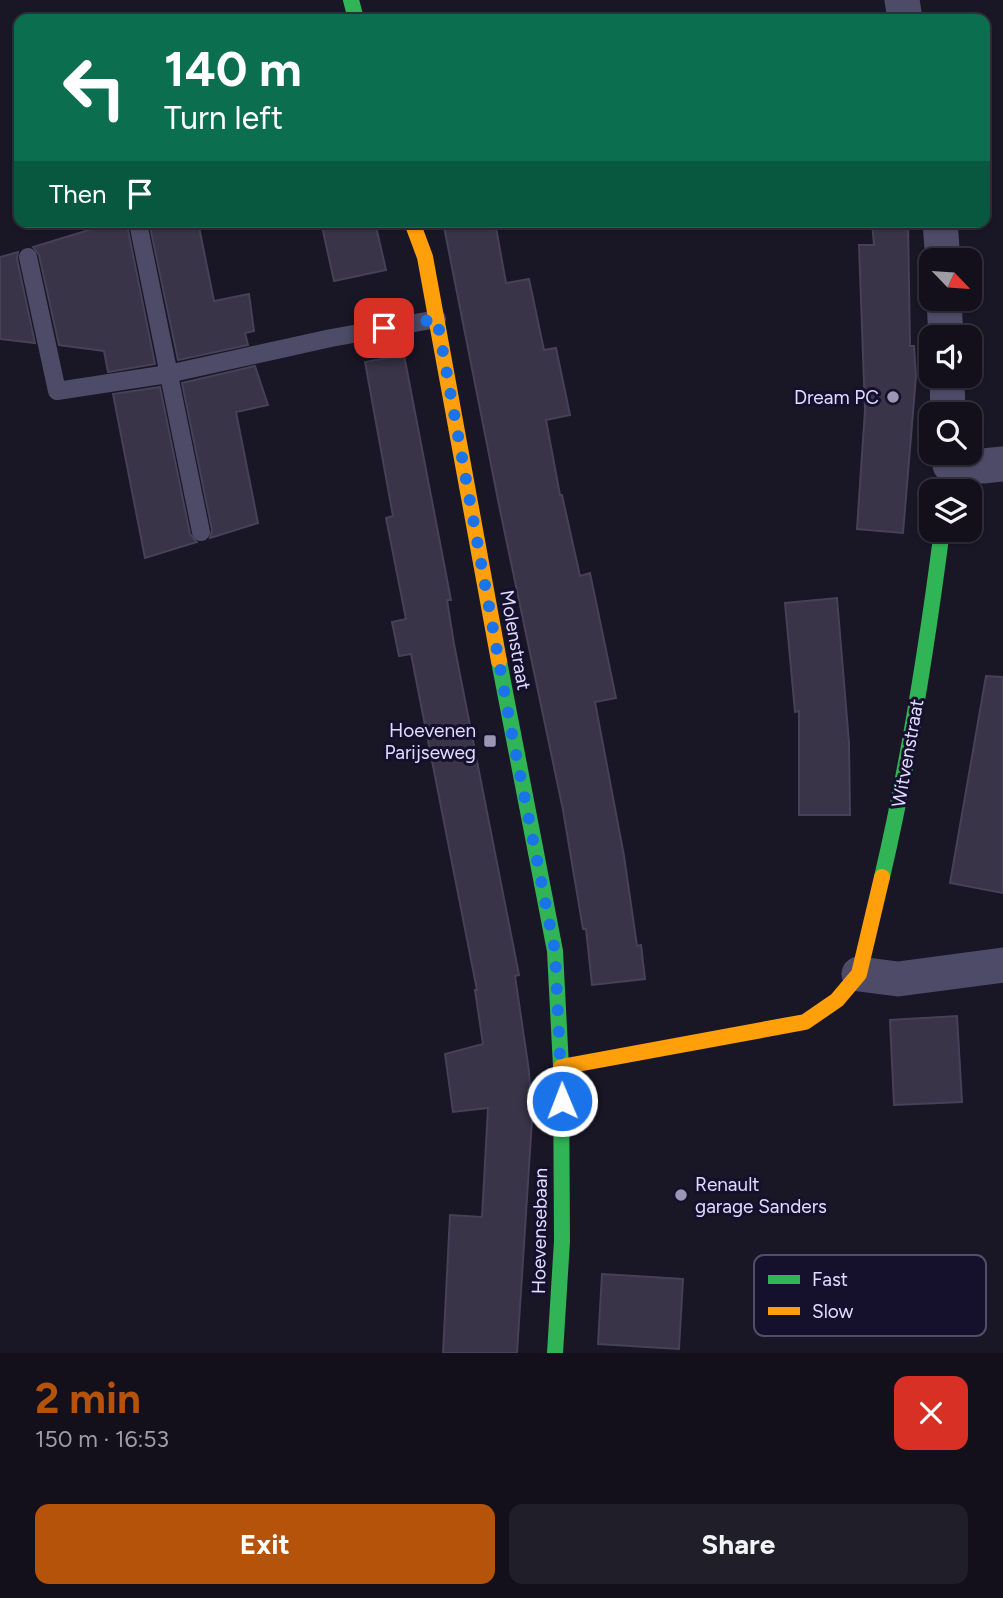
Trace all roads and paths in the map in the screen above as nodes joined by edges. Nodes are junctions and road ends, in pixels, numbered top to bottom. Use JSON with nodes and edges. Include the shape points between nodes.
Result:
{"nodes":[{"id":1,"x":139,"y":228,"type":"dead end"},
{"id":2,"x":414,"y":228,"type":"edge"},
{"id":3,"x":940,"y":228,"type":"edge"},
{"id":4,"x":942,"y":248,"type":"edge"},
{"id":5,"x":28,"y":257,"type":"dead end"},
{"id":6,"x":437,"y":319,"type":"junction"},
{"id":7,"x":168,"y":374,"type":"junction"},
{"id":8,"x":1003,"y":464,"type":"edge"},
{"id":9,"x":948,"y":470,"type":"edge"},
{"id":10,"x":201,"y":532,"type":"dead end"},
{"id":11,"x":940,"y":542,"type":"edge"},
{"id":12,"x":1003,"y":965,"type":"edge"},
{"id":13,"x":859,"y":974,"type":"junction"},
{"id":14,"x":561,"y":1067,"type":"junction"},
{"id":15,"x":555,"y":1353,"type":"edge"}],
"edges":[{"from":1,"to":7,"type":"lane"},
{"from":2,"to":6,"type":"street","name":"Molenstraat"},
{"from":3,"to":4,"type":"street"},
{"from":5,"to":7,"type":"lane","via":[[57,391]]},
{"from":6,"to":7,"type":"lane"},
{"from":6,"to":14,"type":"street","name":"Molenstraat","via":[[555,951]]},
{"from":7,"to":10,"type":"lane"},
{"from":8,"to":9,"type":"street"},
{"from":11,"to":13,"type":"street","name":"Witvenstraat","via":[[928,639],[894,822]]},
{"from":12,"to":13,"type":"street","via":[[898,979]]},
{"from":13,"to":14,"type":"street","via":[[836,1000],[805,1022]]},
{"from":14,"to":15,"type":"street","name":"Hoevensebaan","via":[[562,1241]]}]}
